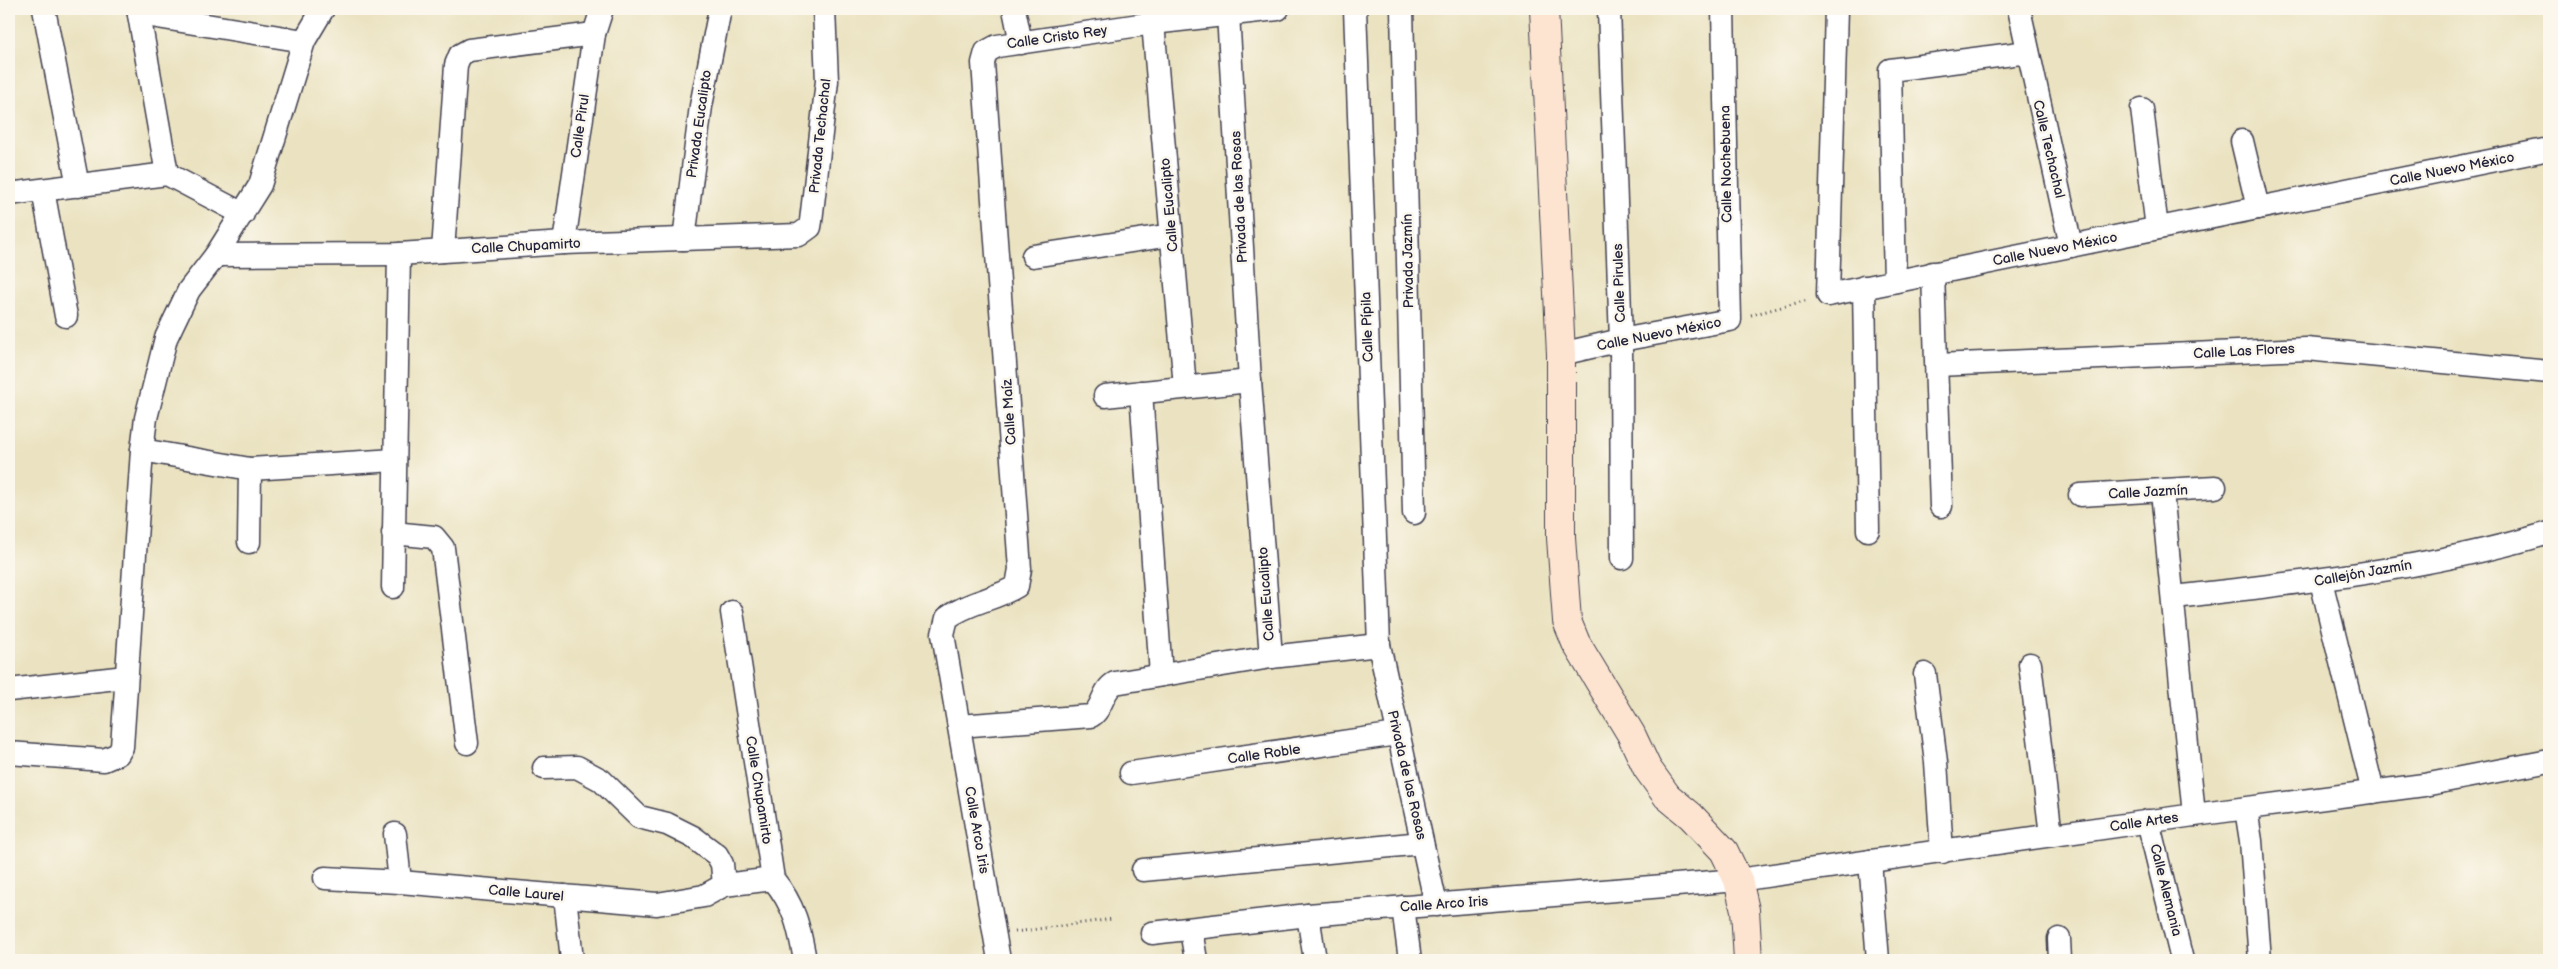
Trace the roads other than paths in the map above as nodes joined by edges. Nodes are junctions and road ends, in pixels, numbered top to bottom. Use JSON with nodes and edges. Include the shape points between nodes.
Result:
{"nodes":[{"id":1,"x":44,"y":9,"type":"edge"},
{"id":2,"x":323,"y":9,"type":"edge"},
{"id":3,"x":602,"y":9,"type":"edge"},
{"id":4,"x":724,"y":9,"type":"edge"},
{"id":5,"x":824,"y":9,"type":"edge"},
{"id":6,"x":1014,"y":9,"type":"edge"},
{"id":7,"x":1278,"y":9,"type":"edge"},
{"id":8,"x":1355,"y":9,"type":"edge"},
{"id":9,"x":1402,"y":9,"type":"edge"},
{"id":10,"x":1544,"y":9,"type":"edge"},
{"id":11,"x":1609,"y":9,"type":"edge"},
{"id":12,"x":1723,"y":9,"type":"edge"},
{"id":13,"x":1836,"y":9,"type":"edge"},
{"id":14,"x":2019,"y":9,"type":"edge"},
{"id":15,"x":138,"y":11,"type":"edge"},
{"id":16,"x":1220,"y":12,"type":"edge"},
{"id":17,"x":1153,"y":23,"type":"junction"},
{"id":18,"x":594,"y":34,"type":"junction"},
{"id":19,"x":304,"y":42,"type":"junction"},
{"id":20,"x":1021,"y":43,"type":"junction"},
{"id":21,"x":986,"y":52,"type":"joint"},
{"id":22,"x":2028,"y":52,"type":"junction"},
{"id":23,"x":2142,"y":109,"type":"dead end"},
{"id":24,"x":2242,"y":141,"type":"dead end"},
{"id":25,"x":2549,"y":149,"type":"edge"},
{"id":26,"x":167,"y":174,"type":"junction"},
{"id":27,"x":78,"y":186,"type":"junction"},
{"id":28,"x":43,"y":190,"type":"junction"},
{"id":29,"x":9,"y":194,"type":"edge"},
{"id":30,"x":2258,"y":208,"type":"junction"},
{"id":31,"x":243,"y":214,"type":"junction"},
{"id":32,"x":2156,"y":228,"type":"junction"},
{"id":33,"x":805,"y":231,"type":"joint"},
{"id":34,"x":1171,"y":235,"type":"junction"},
{"id":35,"x":684,"y":239,"type":"junction"},
{"id":36,"x":564,"y":243,"type":"junction"},
{"id":37,"x":2071,"y":246,"type":"junction"},
{"id":38,"x":442,"y":251,"type":"junction"},
{"id":39,"x":399,"y":254,"type":"junction"},
{"id":40,"x":216,"y":255,"type":"junction"},
{"id":41,"x":1033,"y":256,"type":"dead end"},
{"id":42,"x":1933,"y":274,"type":"junction"},
{"id":43,"x":1895,"y":281,"type":"junction"},
{"id":44,"x":1864,"y":287,"type":"junction"},
{"id":45,"x":66,"y":316,"type":"dead end"},
{"id":46,"x":1730,"y":320,"type":"joint"},
{"id":47,"x":1621,"y":340,"type":"junction"},
{"id":48,"x":1561,"y":354,"type":"junction"},
{"id":49,"x":1937,"y":365,"type":"junction"},
{"id":50,"x":2549,"y":372,"type":"edge"},
{"id":51,"x":1250,"y":380,"type":"junction"},
{"id":52,"x":1185,"y":387,"type":"junction"},
{"id":53,"x":1141,"y":392,"type":"junction"},
{"id":54,"x":1105,"y":396,"type":"dead end"},
{"id":55,"x":142,"y":450,"type":"junction"},
{"id":56,"x":395,"y":460,"type":"junction"},
{"id":57,"x":250,"y":469,"type":"junction"},
{"id":58,"x":2215,"y":487,"type":"dead end"},
{"id":59,"x":2162,"y":492,"type":"junction"},
{"id":60,"x":2080,"y":495,"type":"dead end"},
{"id":61,"x":1941,"y":506,"type":"dead end"},
{"id":62,"x":1414,"y":513,"type":"dead end"},
{"id":63,"x":1868,"y":530,"type":"dead end"},
{"id":64,"x":393,"y":533,"type":"junction"},
{"id":65,"x":2549,"y":533,"type":"edge"},
{"id":66,"x":249,"y":542,"type":"dead end"},
{"id":67,"x":1622,"y":558,"type":"dead end"},
{"id":68,"x":2321,"y":581,"type":"junction"},
{"id":69,"x":393,"y":587,"type":"dead end"},
{"id":70,"x":2174,"y":597,"type":"junction"},
{"id":71,"x":732,"y":612,"type":"dead end"},
{"id":72,"x":1379,"y":645,"type":"junction"},
{"id":73,"x":1271,"y":657,"type":"junction"},
{"id":74,"x":2030,"y":664,"type":"dead end"},
{"id":75,"x":1924,"y":674,"type":"dead end"},
{"id":76,"x":1161,"y":675,"type":"junction"},
{"id":77,"x":126,"y":677,"type":"junction"},
{"id":78,"x":9,"y":690,"type":"edge"},
{"id":79,"x":959,"y":726,"type":"junction"},
{"id":80,"x":1397,"y":734,"type":"junction"},
{"id":81,"x":467,"y":743,"type":"dead end"},
{"id":82,"x":9,"y":753,"type":"edge"},
{"id":83,"x":2549,"y":761,"type":"edge"},
{"id":84,"x":544,"y":768,"type":"dead end"},
{"id":85,"x":1132,"y":773,"type":"dead end"},
{"id":86,"x":2372,"y":792,"type":"junction"},
{"id":87,"x":2246,"y":809,"type":"junction"},
{"id":88,"x":2194,"y":815,"type":"junction"},
{"id":89,"x":2148,"y":821,"type":"junction"},
{"id":90,"x":396,"y":834,"type":"dead end"},
{"id":91,"x":2051,"y":835,"type":"junction"},
{"id":92,"x":1422,"y":843,"type":"junction"},
{"id":93,"x":1942,"y":852,"type":"junction"},
{"id":94,"x":1870,"y":862,"type":"junction"},
{"id":95,"x":1143,"y":870,"type":"dead end"},
{"id":96,"x":325,"y":878,"type":"dead end"},
{"id":97,"x":773,"y":879,"type":"junction"},
{"id":98,"x":1738,"y":880,"type":"junction"},
{"id":99,"x":400,"y":882,"type":"junction"},
{"id":100,"x":724,"y":885,"type":"junction"},
{"id":101,"x":565,"y":896,"type":"junction"},
{"id":102,"x":1436,"y":905,"type":"junction"},
{"id":103,"x":1403,"y":907,"type":"junction"},
{"id":104,"x":1308,"y":915,"type":"junction"},
{"id":105,"x":1191,"y":930,"type":"junction"},
{"id":106,"x":1152,"y":933,"type":"dead end"},
{"id":107,"x":572,"y":960,"type":"edge"},
{"id":108,"x":805,"y":960,"type":"edge"},
{"id":109,"x":998,"y":960,"type":"edge"},
{"id":110,"x":1196,"y":960,"type":"edge"},
{"id":111,"x":1314,"y":960,"type":"edge"},
{"id":112,"x":1410,"y":960,"type":"edge"},
{"id":113,"x":1748,"y":960,"type":"edge"},
{"id":114,"x":1878,"y":960,"type":"edge"},
{"id":115,"x":2182,"y":960,"type":"edge"},
{"id":116,"x":2260,"y":960,"type":"edge"}],
"edges":[{"from":1,"to":27,"type":"street"},
{"from":2,"to":19,"type":"street"},
{"from":3,"to":18,"type":"street","name":"Calle Pirul"},
{"from":4,"to":35,"type":"street","name":"Privada Eucalipto","via":[[701,106]]},
{"from":5,"to":33,"type":"street","name":"Privada Techachal","via":[[828,81],[811,221]]},
{"from":6,"to":20,"type":"street"},
{"from":7,"to":16,"type":"street","name":"Calle Cristo Rey"},
{"from":8,"to":72,"type":"street","name":"Calle Pípila"},
{"from":9,"to":62,"type":"street","name":"Privada Jazmín"},
{"from":10,"to":48,"type":"street"},
{"from":11,"to":47,"type":"street","name":"Calle Pirules"},
{"from":12,"to":46,"type":"street","name":"Calle Nochebuena"},
{"from":13,"to":44,"type":"street","name":"Calle Nuevo México","via":[[1828,295]]},
{"from":14,"to":22,"type":"street","name":"Calle Techachal"},
{"from":15,"to":19,"type":"street"},
{"from":15,"to":26,"type":"street"},
{"from":16,"to":17,"type":"street","name":"Calle Cristo Rey"},
{"from":16,"to":51,"type":"street","name":"Privada de las Rosas"},
{"from":17,"to":20,"type":"street","name":"Calle Cristo Rey"},
{"from":17,"to":34,"type":"street","name":"Calle Eucalipto"},
{"from":18,"to":36,"type":"street","name":"Calle Pirul"},
{"from":18,"to":38,"type":"street","via":[[469,50],[460,55],[456,65]]},
{"from":19,"to":31,"type":"street","via":[[260,185]]},
{"from":20,"to":21,"type":"street","name":"Calle Cristo Rey","via":[[997,46]]},
{"from":21,"to":79,"type":"street","name":"Calle Maíz","via":[[983,63],[1020,569],[1016,586],[1004,594],[960,608],[947,618],[944,634]]},
{"from":22,"to":37,"type":"street","name":"Calle Techachal"},
{"from":22,"to":43,"type":"street","via":[[1890,70]]},
{"from":23,"to":32,"type":"street"},
{"from":24,"to":30,"type":"street"},
{"from":25,"to":30,"type":"street","name":"Calle Nuevo México"},
{"from":26,"to":27,"type":"street"},
{"from":26,"to":31,"type":"street"},
{"from":27,"to":28,"type":"street"},
{"from":28,"to":29,"type":"street"},
{"from":28,"to":45,"type":"street"},
{"from":30,"to":32,"type":"street","name":"Calle Nuevo México"},
{"from":31,"to":40,"type":"street"},
{"from":32,"to":37,"type":"street","name":"Calle Nuevo México"},
{"from":33,"to":35,"type":"street","name":"Calle Chupamirto","via":[[792,236]]},
{"from":34,"to":41,"type":"street"},
{"from":34,"to":52,"type":"street","name":"Calle Eucalipto"},
{"from":35,"to":36,"type":"street","name":"Calle Chupamirto"},
{"from":36,"to":38,"type":"street","name":"Calle Chupamirto"},
{"from":37,"to":42,"type":"street","name":"Calle Nuevo México"},
{"from":38,"to":39,"type":"street","name":"Calle Chupamirto"},
{"from":39,"to":40,"type":"street","name":"Calle Chupamirto"},
{"from":39,"to":56,"type":"street"},
{"from":40,"to":55,"type":"street","via":[[189,290],[166,338],[146,418]]},
{"from":42,"to":43,"type":"street","name":"Calle Nuevo México"},
{"from":42,"to":49,"type":"street"},
{"from":43,"to":44,"type":"street","name":"Calle Nuevo México"},
{"from":44,"to":63,"type":"street"},
{"from":46,"to":47,"type":"street","name":"Calle Nuevo México"},
{"from":47,"to":48,"type":"street","name":"Calle Nuevo México"},
{"from":47,"to":67,"type":"street","name":"Calle Pirules"},
{"from":48,"to":98,"type":"street","via":[[1561,538],[1567,621],[1576,643],[1631,734],[1647,768],[1667,796],[1724,851]]},
{"from":49,"to":50,"type":"street","name":"Calle Las Flores","via":[[2306,349]]},
{"from":49,"to":61,"type":"street"},
{"from":51,"to":52,"type":"street"},
{"from":51,"to":73,"type":"street","name":"Calle Eucalipto"},
{"from":52,"to":53,"type":"street"},
{"from":53,"to":54,"type":"street"},
{"from":53,"to":76,"type":"street"},
{"from":55,"to":57,"type":"street"},
{"from":55,"to":77,"type":"street"},
{"from":56,"to":57,"type":"street"},
{"from":56,"to":64,"type":"street"},
{"from":57,"to":66,"type":"street"},
{"from":58,"to":59,"type":"street","name":"Calle Jazmín"},
{"from":59,"to":60,"type":"street","name":"Calle Jazmín"},
{"from":59,"to":70,"type":"street"},
{"from":64,"to":69,"type":"street"},
{"from":64,"to":81,"type":"street","via":[[434,537],[443,548]]},
{"from":65,"to":68,"type":"street","name":"Callejón Jazmín","via":[[2493,550]]},
{"from":68,"to":70,"type":"street","name":"Callejón Jazmín"},
{"from":68,"to":86,"type":"street"},
{"from":70,"to":88,"type":"street"},
{"from":71,"to":97,"type":"street","name":"Calle Chupamirto"},
{"from":72,"to":73,"type":"street"},
{"from":72,"to":80,"type":"street","name":"Privada de las Rosas"},
{"from":73,"to":76,"type":"street"},
{"from":74,"to":91,"type":"street"},
{"from":75,"to":93,"type":"street","via":[[1936,762]]},
{"from":76,"to":79,"type":"street","via":[[1111,686],[1091,716]]},
{"from":77,"to":78,"type":"street"},
{"from":77,"to":82,"type":"street","via":[[122,747],[118,754],[104,760]]},
{"from":79,"to":109,"type":"street","name":"Calle Arco Iris"},
{"from":80,"to":85,"type":"street","name":"Calle Roble"},
{"from":80,"to":92,"type":"street","name":"Privada de las Rosas"},
{"from":83,"to":86,"type":"street","name":"Calle Artes"},
{"from":84,"to":100,"type":"street","via":[[577,767],[601,780],[639,817],[667,824],[693,837],[717,855],[722,864]]},
{"from":86,"to":87,"type":"street","name":"Calle Artes"},
{"from":87,"to":88,"type":"street","name":"Calle Artes"},
{"from":87,"to":116,"type":"street","via":[[2252,841]]},
{"from":88,"to":89,"type":"street","name":"Calle Artes"},
{"from":89,"to":91,"type":"street","name":"Calle Artes"},
{"from":89,"to":115,"type":"street","name":"Calle Alemania"},
{"from":90,"to":99,"type":"street"},
{"from":91,"to":93,"type":"street","name":"Calle Artes"},
{"from":92,"to":95,"type":"street"},
{"from":92,"to":102,"type":"street","name":"Privada de las Rosas"},
{"from":93,"to":94,"type":"street","name":"Calle Artes"},
{"from":94,"to":98,"type":"street","name":"Calle Artes"},
{"from":94,"to":114,"type":"street"},
{"from":96,"to":99,"type":"street","name":"Calle Laurel"},
{"from":97,"to":100,"type":"street"},
{"from":97,"to":108,"type":"street","name":"Calle Chupamirto","via":[[786,895],[799,922]]},
{"from":98,"to":102,"type":"street","name":"Calle Arco Iris"},
{"from":98,"to":113,"type":"street","via":[[1745,910]]},
{"from":99,"to":101,"type":"street","name":"Calle Laurel"},
{"from":100,"to":101,"type":"street","name":"Calle Laurel","via":[[704,896],[658,904]]},
{"from":101,"to":107,"type":"street"},
{"from":102,"to":103,"type":"street","name":"Calle Arco Iris"},
{"from":103,"to":104,"type":"street","name":"Calle Arco Iris"},
{"from":103,"to":112,"type":"street"},
{"from":104,"to":105,"type":"street","name":"Calle Arco Iris"},
{"from":104,"to":111,"type":"street"},
{"from":105,"to":106,"type":"street","name":"Calle Arco Iris"},
{"from":105,"to":110,"type":"street"}]}
